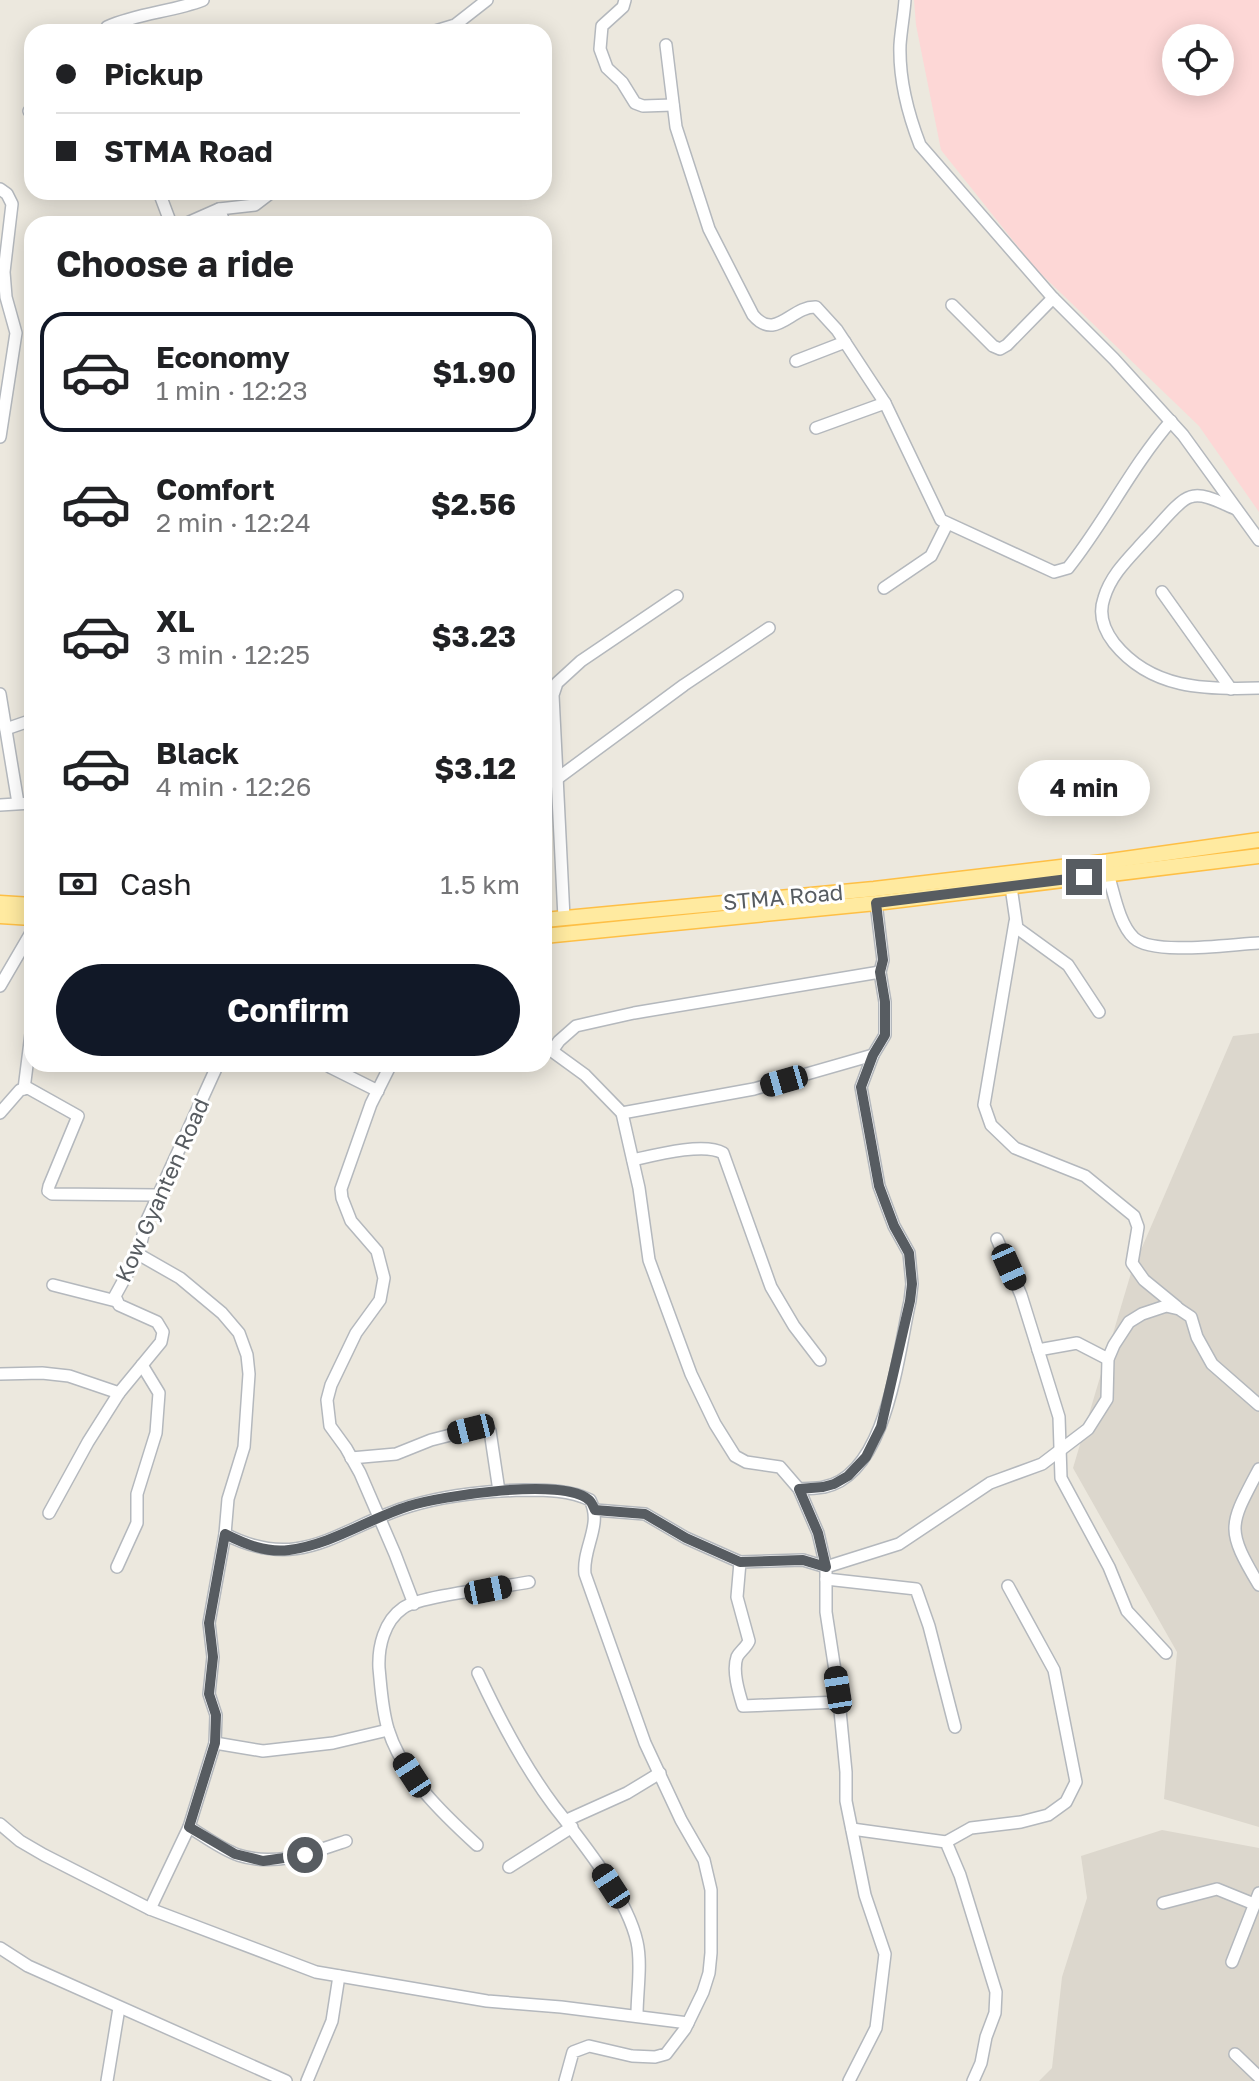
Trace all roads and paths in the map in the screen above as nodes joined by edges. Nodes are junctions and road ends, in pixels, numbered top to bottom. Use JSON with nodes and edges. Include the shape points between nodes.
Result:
{"nodes":[{"id":1,"x":203,"y":0,"type":"edge"},
{"id":2,"x":487,"y":0,"type":"edge"},
{"id":3,"x":625,"y":0,"type":"edge"},
{"id":4,"x":905,"y":0,"type":"edge"},
{"id":5,"x":114,"y":24,"type":"edge"},
{"id":6,"x":456,"y":24,"type":"edge"},
{"id":7,"x":666,"y":45,"type":"dead end"},
{"id":8,"x":673,"y":105,"type":"junction"},
{"id":9,"x":0,"y":189,"type":"edge"},
{"id":10,"x":262,"y":200,"type":"edge"},
{"id":11,"x":219,"y":209,"type":"junction"},
{"id":12,"x":200,"y":216,"type":"edge"},
{"id":13,"x":222,"y":216,"type":"edge"},
{"id":14,"x":1053,"y":298,"type":"junction"},
{"id":15,"x":952,"y":305,"type":"dead end"},
{"id":16,"x":845,"y":342,"type":"junction"},
{"id":17,"x":796,"y":361,"type":"dead end"},
{"id":18,"x":885,"y":403,"type":"junction"},
{"id":19,"x":1171,"y":421,"type":"junction"},
{"id":20,"x":816,"y":428,"type":"dead end"},
{"id":21,"x":0,"y":437,"type":"edge"},
{"id":22,"x":1237,"y":509,"type":"junction"},
{"id":23,"x":947,"y":524,"type":"junction"},
{"id":24,"x":1259,"y":540,"type":"edge"},
{"id":25,"x":884,"y":588,"type":"dead end"},
{"id":26,"x":1162,"y":592,"type":"dead end"},
{"id":27,"x":677,"y":596,"type":"dead end"},
{"id":28,"x":769,"y":628,"type":"dead end"},
{"id":29,"x":1259,"y":688,"type":"edge"},
{"id":30,"x":1231,"y":689,"type":"junction"},
{"id":31,"x":0,"y":694,"type":"edge"},
{"id":32,"x":24,"y":723,"type":"edge"},
{"id":33,"x":6,"y":729,"type":"junction"},
{"id":34,"x":558,"y":778,"type":"junction"},
{"id":35,"x":18,"y":803,"type":"junction"},
{"id":36,"x":24,"y":803,"type":"edge"},
{"id":37,"x":0,"y":805,"type":"edge"},
{"id":38,"x":1259,"y":840,"type":"edge"},
{"id":39,"x":1259,"y":856,"type":"edge"},
{"id":40,"x":1108,"y":874,"type":"junction"},
{"id":41,"x":1011,"y":887,"type":"junction"},
{"id":42,"x":0,"y":903,"type":"edge"},
{"id":43,"x":876,"y":903,"type":"junction"},
{"id":44,"x":24,"y":904,"type":"edge"},
{"id":45,"x":0,"y":916,"type":"edge"},
{"id":46,"x":24,"y":918,"type":"edge"},
{"id":47,"x":564,"y":918,"type":"junction"},
{"id":48,"x":552,"y":919,"type":"edge"},
{"id":49,"x":1015,"y":922,"type":"junction"},
{"id":50,"x":552,"y":935,"type":"edge"},
{"id":51,"x":1259,"y":943,"type":"edge"},
{"id":52,"x":24,"y":945,"type":"edge"},
{"id":53,"x":880,"y":972,"type":"junction"},
{"id":54,"x":0,"y":986,"type":"edge"},
{"id":55,"x":1099,"y":1012,"type":"dead end"},
{"id":56,"x":552,"y":1045,"type":"edge"},
{"id":57,"x":552,"y":1052,"type":"edge"},
{"id":58,"x":873,"y":1055,"type":"junction"},
{"id":59,"x":26,"y":1072,"type":"edge"},
{"id":60,"x":214,"y":1072,"type":"edge"},
{"id":61,"x":340,"y":1072,"type":"edge"},
{"id":62,"x":387,"y":1072,"type":"edge"},
{"id":63,"x":24,"y":1089,"type":"junction"},
{"id":64,"x":378,"y":1091,"type":"junction"},
{"id":65,"x":0,"y":1113,"type":"edge"},
{"id":66,"x":622,"y":1113,"type":"junction"},
{"id":67,"x":633,"y":1160,"type":"junction"},
{"id":68,"x":157,"y":1195,"type":"junction"},
{"id":69,"x":997,"y":1239,"type":"dead end"},
{"id":70,"x":138,"y":1254,"type":"junction"},
{"id":71,"x":53,"y":1285,"type":"dead end"},
{"id":72,"x":116,"y":1301,"type":"junction"},
{"id":73,"x":1191,"y":1317,"type":"junction"},
{"id":74,"x":1038,"y":1350,"type":"junction"},
{"id":75,"x":1108,"y":1359,"type":"junction"},
{"id":76,"x":820,"y":1360,"type":"dead end"},
{"id":77,"x":142,"y":1365,"type":"junction"},
{"id":78,"x":0,"y":1374,"type":"edge"},
{"id":79,"x":119,"y":1393,"type":"junction"},
{"id":80,"x":1259,"y":1405,"type":"edge"},
{"id":81,"x":1060,"y":1450,"type":"junction"},
{"id":82,"x":351,"y":1458,"type":"junction"},
{"id":83,"x":1259,"y":1469,"type":"edge"},
{"id":84,"x":799,"y":1489,"type":"junction"},
{"id":85,"x":499,"y":1491,"type":"junction"},
{"id":86,"x":595,"y":1510,"type":"junction"},
{"id":87,"x":49,"y":1513,"type":"dead end"},
{"id":88,"x":380,"y":1518,"type":"junction"},
{"id":89,"x":225,"y":1534,"type":"junction"},
{"id":90,"x":740,"y":1562,"type":"junction"},
{"id":91,"x":117,"y":1567,"type":"dead end"},
{"id":92,"x":826,"y":1573,"type":"junction"},
{"id":93,"x":529,"y":1582,"type":"dead end"},
{"id":94,"x":1259,"y":1585,"type":"edge"},
{"id":95,"x":1008,"y":1586,"type":"dead end"},
{"id":96,"x":414,"y":1604,"type":"junction"},
{"id":97,"x":1166,"y":1653,"type":"dead end"},
{"id":98,"x":478,"y":1673,"type":"dead end"},
{"id":99,"x":839,"y":1702,"type":"junction"},
{"id":100,"x":955,"y":1727,"type":"dead end"},
{"id":101,"x":388,"y":1730,"type":"junction"},
{"id":102,"x":215,"y":1743,"type":"junction"},
{"id":103,"x":660,"y":1773,"type":"junction"},
{"id":104,"x":0,"y":1824,"type":"edge"},
{"id":105,"x":570,"y":1824,"type":"junction"},
{"id":106,"x":189,"y":1827,"type":"junction"},
{"id":107,"x":852,"y":1829,"type":"junction"},
{"id":108,"x":346,"y":1841,"type":"dead end"},
{"id":109,"x":946,"y":1842,"type":"junction"},
{"id":110,"x":477,"y":1845,"type":"dead end"},
{"id":111,"x":509,"y":1867,"type":"dead end"},
{"id":112,"x":1257,"y":1898,"type":"edge"},
{"id":113,"x":1163,"y":1903,"type":"dead end"},
{"id":114,"x":150,"y":1909,"type":"junction"},
{"id":115,"x":0,"y":1948,"type":"edge"},
{"id":116,"x":1232,"y":1962,"type":"dead end"},
{"id":117,"x":339,"y":1976,"type":"junction"},
{"id":118,"x":119,"y":2008,"type":"junction"},
{"id":119,"x":637,"y":2015,"type":"junction"},
{"id":120,"x":688,"y":2023,"type":"junction"},
{"id":121,"x":1235,"y":2054,"type":"dead end"},
{"id":122,"x":1259,"y":2077,"type":"edge"},
{"id":123,"x":107,"y":2081,"type":"edge"},
{"id":124,"x":286,"y":2081,"type":"edge"},
{"id":125,"x":307,"y":2081,"type":"edge"},
{"id":126,"x":565,"y":2081,"type":"edge"},
{"id":127,"x":849,"y":2081,"type":"edge"},
{"id":128,"x":973,"y":2081,"type":"edge"}],
"edges":[{"from":1,"to":5,"type":"street"},
{"from":2,"to":6,"type":"street"},
{"from":3,"to":8,"type":"street","via":[[602,26],[600,49],[607,68],[635,103]]},
{"from":4,"to":14,"type":"street","via":[[902,71],[920,145]]},
{"from":7,"to":8,"type":"street"},
{"from":8,"to":16,"type":"street","via":[[709,229],[753,315],[765,325],[777,324],[813,306]]},
{"from":9,"to":21,"type":"street","via":[[12,204],[4,272],[16,333]]},
{"from":10,"to":11,"type":"street"},
{"from":11,"to":12,"type":"street"},
{"from":11,"to":13,"type":"street"},
{"from":14,"to":15,"type":"street","via":[[1000,349]]},
{"from":14,"to":19,"type":"street"},
{"from":16,"to":17,"type":"street"},
{"from":16,"to":18,"type":"street"},
{"from":18,"to":20,"type":"street"},
{"from":18,"to":23,"type":"street","via":[[936,512]]},
{"from":19,"to":22,"type":"street"},
{"from":19,"to":23,"type":"street","via":[[1063,571],[1054,572]]},
{"from":22,"to":24,"type":"street"},
{"from":22,"to":30,"type":"street","via":[[1200,496],[1185,499],[1123,564],[1101,611],[1107,634],[1136,665],[1171,683]]},
{"from":23,"to":25,"type":"street","via":[[931,556]]},
{"from":26,"to":30,"type":"street"},
{"from":27,"to":34,"type":"street","via":[[557,683],[553,695]]},
{"from":28,"to":34,"type":"street"},
{"from":29,"to":30,"type":"street"},
{"from":31,"to":33,"type":"street"},
{"from":32,"to":33,"type":"street"},
{"from":33,"to":35,"type":"street"},
{"from":34,"to":47,"type":"street"},
{"from":35,"to":36,"type":"street"},
{"from":35,"to":37,"type":"street"},
{"from":38,"to":47,"type":"main road","name":"STMA Road","via":[[874,889]]},
{"from":39,"to":40,"type":"main road","name":"STMA Road"},
{"from":40,"to":41,"type":"main road","name":"STMA Road"},
{"from":40,"to":51,"type":"street","via":[[1126,925],[1144,944]]},
{"from":41,"to":43,"type":"main road","name":"STMA Road"},
{"from":41,"to":49,"type":"street"},
{"from":42,"to":44,"type":"main road"},
{"from":43,"to":50,"type":"main road","name":"STMA Road"},
{"from":43,"to":53,"type":"street"},
{"from":45,"to":46,"type":"main road"},
{"from":47,"to":48,"type":"main road","name":"STMA Road"},
{"from":49,"to":55,"type":"street","via":[[1068,965]]},
{"from":49,"to":73,"type":"street","via":[[984,1105],[991,1125],[1015,1148],[1085,1176],[1134,1216],[1138,1227],[1132,1263],[1144,1280]]},
{"from":52,"to":54,"type":"street"},
{"from":53,"to":56,"type":"street","via":[[634,1013],[576,1026]]},
{"from":53,"to":58,"type":"street","via":[[885,1035]]},
{"from":57,"to":66,"type":"street","via":[[585,1075]]},
{"from":58,"to":66,"type":"street","via":[[754,1089]]},
{"from":58,"to":84,"type":"street","via":[[862,1093],[879,1186],[909,1253],[910,1301],[881,1427],[866,1457],[834,1484]]},
{"from":59,"to":63,"type":"street"},
{"from":60,"to":68,"type":"street","name":"Kow Gyanten Road"},
{"from":61,"to":64,"type":"street"},
{"from":62,"to":64,"type":"street"},
{"from":63,"to":65,"type":"street"},
{"from":63,"to":68,"type":"street","via":[[78,1116],[48,1191]]},
{"from":64,"to":82,"type":"street","via":[[341,1189],[351,1221],[377,1251],[384,1278],[380,1300],[356,1333],[327,1400],[330,1426]]},
{"from":66,"to":67,"type":"street"},
{"from":67,"to":76,"type":"street","via":[[685,1151],[723,1153],[771,1287]]},
{"from":67,"to":84,"type":"street","via":[[649,1260],[715,1424],[735,1456],[780,1467]]},
{"from":68,"to":70,"type":"street","name":"Kow Gyanten Road"},
{"from":69,"to":74,"type":"street"},
{"from":70,"to":72,"type":"street","name":"Kow Gyanten Road"},
{"from":70,"to":89,"type":"street","via":[[180,1278],[222,1313],[239,1333],[247,1355],[244,1447],[228,1499]]},
{"from":71,"to":72,"type":"street"},
{"from":72,"to":77,"type":"street","name":"Kow Gyanten Road","via":[[157,1322],[163,1332]]},
{"from":73,"to":75,"type":"street","via":[[1166,1306],[1142,1314],[1118,1335]]},
{"from":73,"to":80,"type":"street","via":[[1212,1364]]},
{"from":74,"to":75,"type":"street","via":[[1077,1343]]},
{"from":74,"to":81,"type":"street","via":[[1059,1417]]},
{"from":75,"to":81,"type":"street","via":[[1104,1408],[1088,1429]]},
{"from":77,"to":79,"type":"street","name":"Kow Gyanten Road"},
{"from":77,"to":91,"type":"street","via":[[159,1393],[156,1433],[137,1494],[137,1523]]},
{"from":78,"to":79,"type":"street","via":[[69,1376]]},
{"from":79,"to":87,"type":"street","name":"Kow Gyanten Road"},
{"from":81,"to":92,"type":"street","via":[[1042,1464],[990,1483],[899,1544]]},
{"from":81,"to":97,"type":"street","via":[[1061,1478],[1127,1611]]},
{"from":82,"to":85,"type":"street","via":[[396,1454],[486,1426]]},
{"from":82,"to":88,"type":"street"},
{"from":83,"to":94,"type":"street","via":[[1234,1520],[1240,1553]]},
{"from":84,"to":92,"type":"street","via":[[818,1533]]},
{"from":85,"to":86,"type":"street","via":[[580,1495]]},
{"from":85,"to":88,"type":"street","via":[[446,1497]]},
{"from":86,"to":90,"type":"street","via":[[645,1514]]},
{"from":86,"to":103,"type":"street","via":[[585,1574]]},
{"from":88,"to":89,"type":"street","via":[[339,1538],[287,1550],[253,1546]]},
{"from":88,"to":96,"type":"street"},
{"from":89,"to":102,"type":"street","via":[[209,1623]]},
{"from":90,"to":92,"type":"street","via":[[803,1560]]},
{"from":90,"to":99,"type":"street","via":[[737,1597],[749,1638],[736,1663],[743,1706]]},
{"from":92,"to":99,"type":"street"},
{"from":92,"to":100,"type":"street","via":[[916,1589]]},
{"from":93,"to":96,"type":"street"},
{"from":95,"to":109,"type":"street","via":[[1054,1670],[1076,1782],[1066,1802],[1048,1815],[971,1828]]},
{"from":96,"to":101,"type":"street","via":[[404,1606],[385,1629],[379,1658]]},
{"from":98,"to":105,"type":"street","via":[[499,1717]]},
{"from":99,"to":107,"type":"street"},
{"from":101,"to":102,"type":"street","via":[[263,1751]]},
{"from":101,"to":110,"type":"street","via":[[424,1792]]},
{"from":102,"to":106,"type":"street"},
{"from":103,"to":105,"type":"street"},
{"from":103,"to":120,"type":"street","via":[[704,1860],[711,1890],[709,1973]]},
{"from":104,"to":114,"type":"street","via":[[44,1855]]},
{"from":105,"to":111,"type":"street"},
{"from":105,"to":119,"type":"street","via":[[632,1927],[638,1945]]},
{"from":106,"to":108,"type":"street","via":[[235,1854],[263,1861],[305,1855]]},
{"from":106,"to":114,"type":"street"},
{"from":107,"to":109,"type":"street"},
{"from":107,"to":127,"type":"street","via":[[865,1895],[885,1954],[876,2028]]},
{"from":109,"to":128,"type":"street","via":[[996,1992],[995,2013]]},
{"from":112,"to":113,"type":"street","via":[[1217,1889]]},
{"from":112,"to":116,"type":"street"},
{"from":114,"to":117,"type":"street"},
{"from":115,"to":118,"type":"street"},
{"from":117,"to":119,"type":"street","via":[[487,2001]]},
{"from":117,"to":125,"type":"street","via":[[332,2021]]},
{"from":118,"to":123,"type":"street"},
{"from":118,"to":124,"type":"street"},
{"from":119,"to":120,"type":"street"},
{"from":120,"to":126,"type":"street","via":[[673,2047],[655,2057],[589,2046],[573,2052]]},
{"from":121,"to":122,"type":"street"}]}
